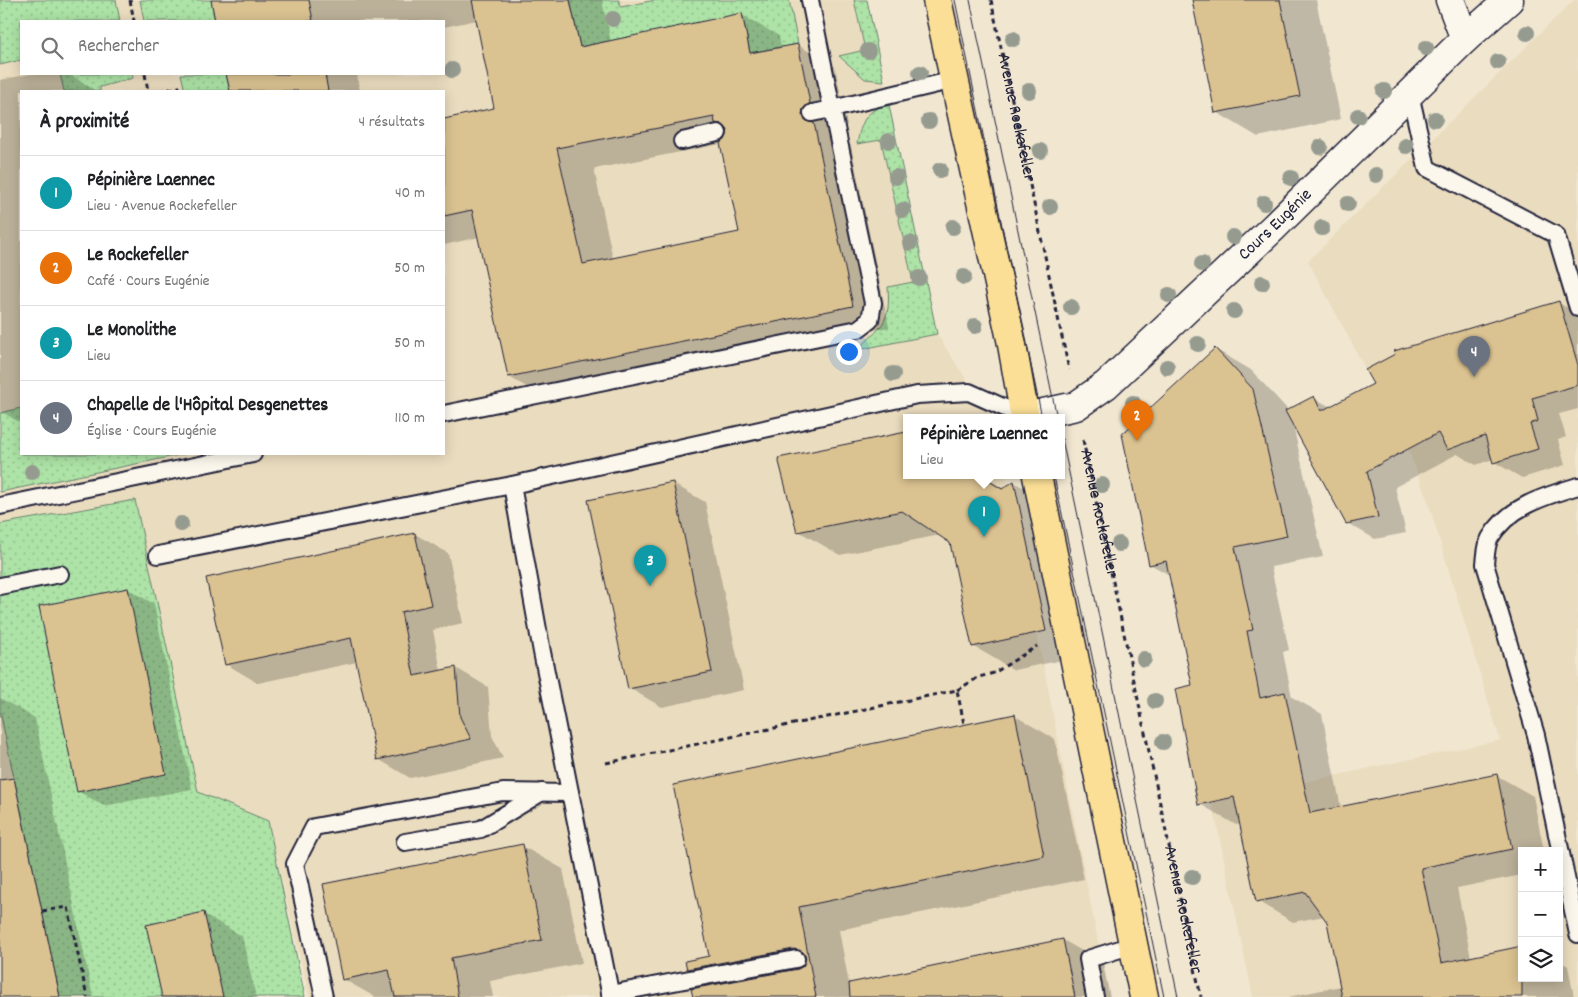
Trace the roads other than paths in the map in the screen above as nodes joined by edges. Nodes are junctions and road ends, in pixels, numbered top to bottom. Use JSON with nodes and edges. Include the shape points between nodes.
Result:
{"nodes":[{"id":1,"x":810,"y":0,"type":"edge"},
{"id":2,"x":937,"y":0,"type":"edge"},
{"id":3,"x":1450,"y":0,"type":"edge"},
{"id":4,"x":1509,"y":0,"type":"edge"},
{"id":5,"x":1465,"y":40,"type":"junction"},
{"id":6,"x":954,"y":80,"type":"junction"},
{"id":7,"x":1410,"y":94,"type":"junction"},
{"id":8,"x":832,"y":109,"type":"junction"},
{"id":9,"x":812,"y":113,"type":"dead end"},
{"id":10,"x":718,"y":133,"type":"dead end"},
{"id":11,"x":682,"y":141,"type":"dead end"},
{"id":12,"x":1578,"y":308,"type":"edge"},
{"id":13,"x":445,"y":414,"type":"edge"},
{"id":14,"x":1016,"y":414,"type":"edge"},
{"id":15,"x":1024,"y":414,"type":"edge"},
{"id":16,"x":1042,"y":414,"type":"edge"},
{"id":17,"x":248,"y":455,"type":"edge"},
{"id":18,"x":1038,"y":479,"type":"edge"},
{"id":19,"x":512,"y":485,"type":"junction"},
{"id":20,"x":1578,"y":486,"type":"edge"},
{"id":21,"x":0,"y":506,"type":"edge"},
{"id":22,"x":158,"y":555,"type":"dead end"},
{"id":23,"x":60,"y":574,"type":"dead end"},
{"id":24,"x":0,"y":586,"type":"edge"},
{"id":25,"x":542,"y":792,"type":"junction"},
{"id":26,"x":570,"y":793,"type":"junction"},
{"id":27,"x":405,"y":842,"type":"dead end"},
{"id":28,"x":1578,"y":934,"type":"edge"},
{"id":29,"x":1133,"y":945,"type":"junction"},
{"id":30,"x":796,"y":959,"type":"dead end"},
{"id":31,"x":611,"y":996,"type":"edge"},
{"id":32,"x":324,"y":997,"type":"edge"},
{"id":33,"x":1095,"y":997,"type":"edge"},
{"id":34,"x":1144,"y":997,"type":"edge"}],
"edges":[{"from":1,"to":8,"type":"lane"},
{"from":2,"to":6,"type":"main road"},
{"from":3,"to":5,"type":"street"},
{"from":4,"to":5,"type":"street","name":"Cours Eugénie"},
{"from":5,"to":7,"type":"street","name":"Cours Eugénie"},
{"from":6,"to":8,"type":"lane"},
{"from":6,"to":15,"type":"main road"},
{"from":7,"to":12,"type":"lane","via":[[1428,168],[1556,235]]},
{"from":7,"to":16,"type":"street","name":"Cours Eugénie","via":[[1106,385],[1076,406]]},
{"from":8,"to":9,"type":"lane"},
{"from":8,"to":13,"type":"lane","via":[[873,303],[870,320],[845,332]]},
{"from":10,"to":11,"type":"lane"},
{"from":14,"to":19,"type":"lane","via":[[969,392],[917,395]]},
{"from":17,"to":21,"type":"lane"},
{"from":18,"to":29,"type":"main road"},
{"from":19,"to":22,"type":"lane"},
{"from":19,"to":26,"type":"lane"},
{"from":20,"to":28,"type":"lane","via":[[1538,498],[1507,516],[1489,539],[1485,564],[1536,735]]},
{"from":23,"to":24,"type":"lane"},
{"from":25,"to":26,"type":"lane"},
{"from":25,"to":27,"type":"lane","via":[[480,829]]},
{"from":25,"to":32,"type":"lane","via":[[503,792],[314,827],[295,864]]},
{"from":26,"to":31,"type":"lane"},
{"from":29,"to":33,"type":"lane","via":[[1088,959]]},
{"from":29,"to":34,"type":"main road"},
{"from":30,"to":31,"type":"lane"}]}
